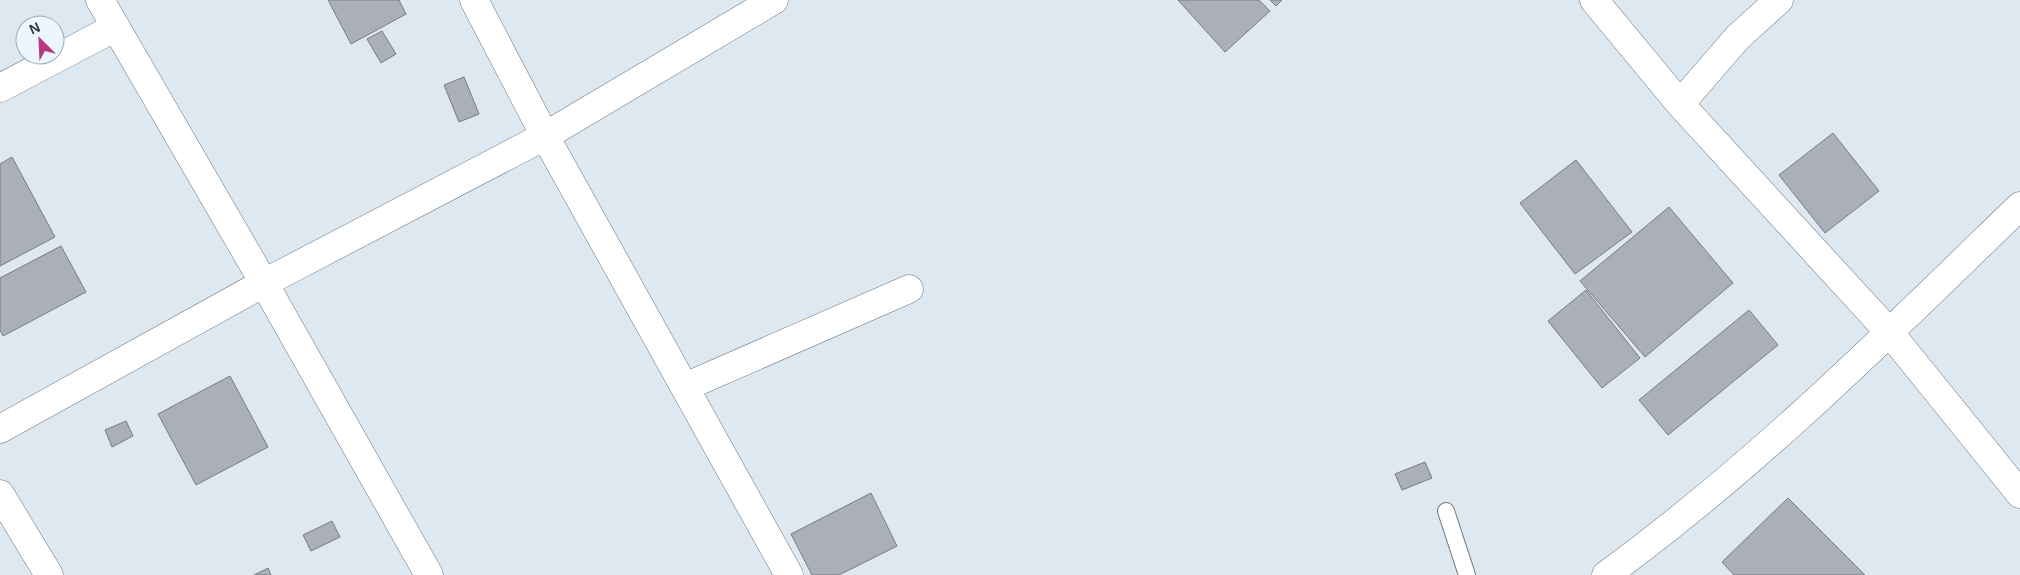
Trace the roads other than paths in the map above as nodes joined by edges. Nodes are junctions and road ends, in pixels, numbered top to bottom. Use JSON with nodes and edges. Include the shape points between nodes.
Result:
{"nodes":[{"id":1,"x":100,"y":0,"type":"edge"},
{"id":2,"x":474,"y":0,"type":"edge"},
{"id":3,"x":774,"y":0,"type":"edge"},
{"id":4,"x":1594,"y":0,"type":"edge"},
{"id":5,"x":1779,"y":0,"type":"edge"},
{"id":6,"x":116,"y":27,"type":"junction"},
{"id":7,"x":0,"y":88,"type":"edge"},
{"id":8,"x":1680,"y":104,"type":"junction"},
{"id":9,"x":544,"y":136,"type":"junction"},
{"id":10,"x":2020,"y":206,"type":"edge"},
{"id":11,"x":264,"y":283,"type":"junction"},
{"id":12,"x":909,"y":289,"type":"dead end"},
{"id":13,"x":1890,"y":333,"type":"junction"},
{"id":14,"x":685,"y":388,"type":"junction"},
{"id":15,"x":0,"y":429,"type":"edge"},
{"id":16,"x":0,"y":494,"type":"edge"},
{"id":17,"x":2020,"y":494,"type":"edge"},
{"id":18,"x":1446,"y":511,"type":"dead end"},
{"id":19,"x":49,"y":575,"type":"edge"},
{"id":20,"x":429,"y":575,"type":"edge"},
{"id":21,"x":790,"y":575,"type":"edge"},
{"id":22,"x":1467,"y":575,"type":"edge"},
{"id":23,"x":1606,"y":575,"type":"edge"}],
"edges":[{"from":1,"to":6,"type":"street"},
{"from":2,"to":9,"type":"street"},
{"from":3,"to":9,"type":"street"},
{"from":4,"to":8,"type":"street"},
{"from":5,"to":8,"type":"street","via":[[1738,37]]},
{"from":6,"to":7,"type":"street"},
{"from":6,"to":11,"type":"street"},
{"from":8,"to":13,"type":"street"},
{"from":9,"to":11,"type":"street"},
{"from":9,"to":14,"type":"street"},
{"from":10,"to":13,"type":"street"},
{"from":11,"to":15,"type":"street"},
{"from":11,"to":20,"type":"street"},
{"from":12,"to":14,"type":"street"},
{"from":13,"to":17,"type":"street"},
{"from":13,"to":23,"type":"street","via":[[1800,418],[1661,535]]},
{"from":14,"to":21,"type":"street"},
{"from":16,"to":19,"type":"street"},
{"from":18,"to":22,"type":"lane"}]}
